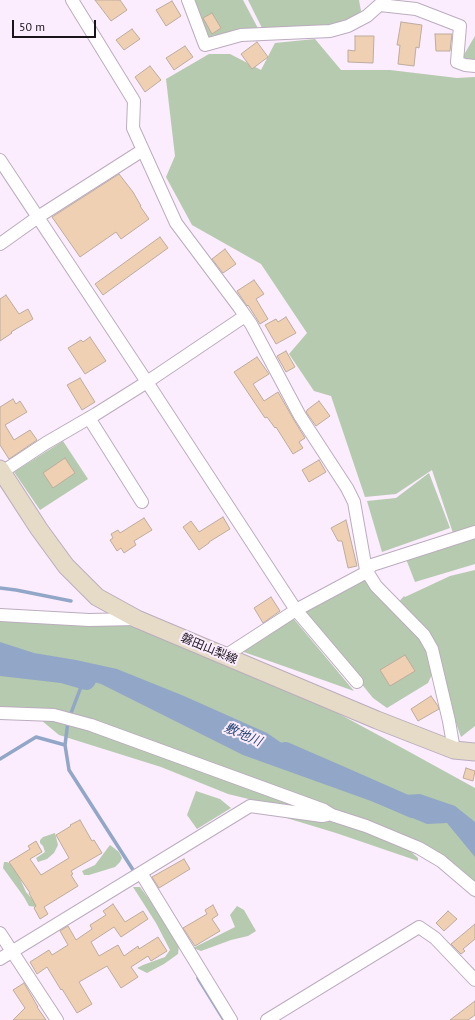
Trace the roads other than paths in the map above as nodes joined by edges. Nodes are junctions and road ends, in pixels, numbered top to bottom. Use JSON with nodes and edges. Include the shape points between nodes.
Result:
{"nodes":[{"id":1,"x":72,"y":0,"type":"edge"},
{"id":2,"x":188,"y":0,"type":"edge"},
{"id":3,"x":382,"y":2,"type":"edge"},
{"id":4,"x":475,"y":66,"type":"edge"},
{"id":5,"x":143,"y":150,"type":"junction"},
{"id":6,"x":0,"y":160,"type":"edge"},
{"id":7,"x":38,"y":218,"type":"junction"},
{"id":8,"x":0,"y":244,"type":"edge"},
{"id":9,"x":245,"y":316,"type":"junction"},
{"id":10,"x":147,"y":382,"type":"junction"},
{"id":11,"x":89,"y":418,"type":"junction"},
{"id":12,"x":1,"y":473,"type":"edge"},
{"id":13,"x":142,"y":502,"type":"dead end"},
{"id":14,"x":475,"y":532,"type":"edge"},
{"id":15,"x":366,"y":570,"type":"junction"},
{"id":16,"x":296,"y":610,"type":"junction"},
{"id":17,"x":0,"y":616,"type":"edge"},
{"id":18,"x":137,"y":619,"type":"junction"},
{"id":19,"x":225,"y":656,"type":"junction"},
{"id":20,"x":357,"y":682,"type":"dead end"},
{"id":21,"x":0,"y":713,"type":"edge"},
{"id":22,"x":454,"y":750,"type":"junction"},
{"id":23,"x":475,"y":752,"type":"edge"},
{"id":24,"x":332,"y":815,"type":"junction"},
{"id":25,"x":141,"y":873,"type":"junction"},
{"id":26,"x":475,"y":890,"type":"edge"},
{"id":27,"x":0,"y":933,"type":"edge"},
{"id":28,"x":12,"y":952,"type":"junction"},
{"id":29,"x":0,"y":958,"type":"edge"},
{"id":30,"x":475,"y":980,"type":"edge"},
{"id":31,"x":57,"y":1020,"type":"edge"},
{"id":32,"x":231,"y":1020,"type":"edge"},
{"id":33,"x":267,"y":1020,"type":"edge"}],
"edges":[{"from":1,"to":5,"type":"street","via":[[134,101],[133,128]]},
{"from":2,"to":3,"type":"street","via":[[205,46],[241,35],[330,31],[348,26],[367,16]]},
{"from":3,"to":4,"type":"street","via":[[416,9],[460,26],[457,62]]},
{"from":5,"to":7,"type":"street"},
{"from":5,"to":9,"type":"street","via":[[176,223]]},
{"from":6,"to":7,"type":"street"},
{"from":7,"to":8,"type":"street"},
{"from":7,"to":10,"type":"street"},
{"from":9,"to":10,"type":"street"},
{"from":9,"to":15,"type":"street","via":[[300,416],[354,502]]},
{"from":10,"to":11,"type":"street"},
{"from":10,"to":16,"type":"street"},
{"from":11,"to":12,"type":"street"},
{"from":11,"to":13,"type":"street"},
{"from":12,"to":18,"type":"main road","name":"磐田山梨線","via":[[66,566],[97,597]]},
{"from":14,"to":15,"type":"street","via":[[372,565]]},
{"from":15,"to":16,"type":"street","via":[[365,573]]},
{"from":15,"to":22,"type":"street","via":[[376,586],[424,635],[432,649],[450,721]]},
{"from":16,"to":19,"type":"street"},
{"from":16,"to":20,"type":"street"},
{"from":17,"to":18,"type":"street","via":[[90,620]]},
{"from":18,"to":19,"type":"main road","name":"磐田山梨線"},
{"from":19,"to":22,"type":"main road","name":"磐田山梨線"},
{"from":21,"to":24,"type":"street","via":[[54,715],[92,725]]},
{"from":22,"to":23,"type":"main road","name":"磐田山梨線"},
{"from":24,"to":25,"type":"street","via":[[322,816],[250,806]]},
{"from":24,"to":26,"type":"street","via":[[419,848],[441,861]]},
{"from":25,"to":28,"type":"street"},
{"from":25,"to":32,"type":"street"},
{"from":27,"to":28,"type":"street"},
{"from":28,"to":29,"type":"street"},
{"from":28,"to":31,"type":"street"},
{"from":30,"to":33,"type":"street","via":[[435,938],[419,927]]}]}
